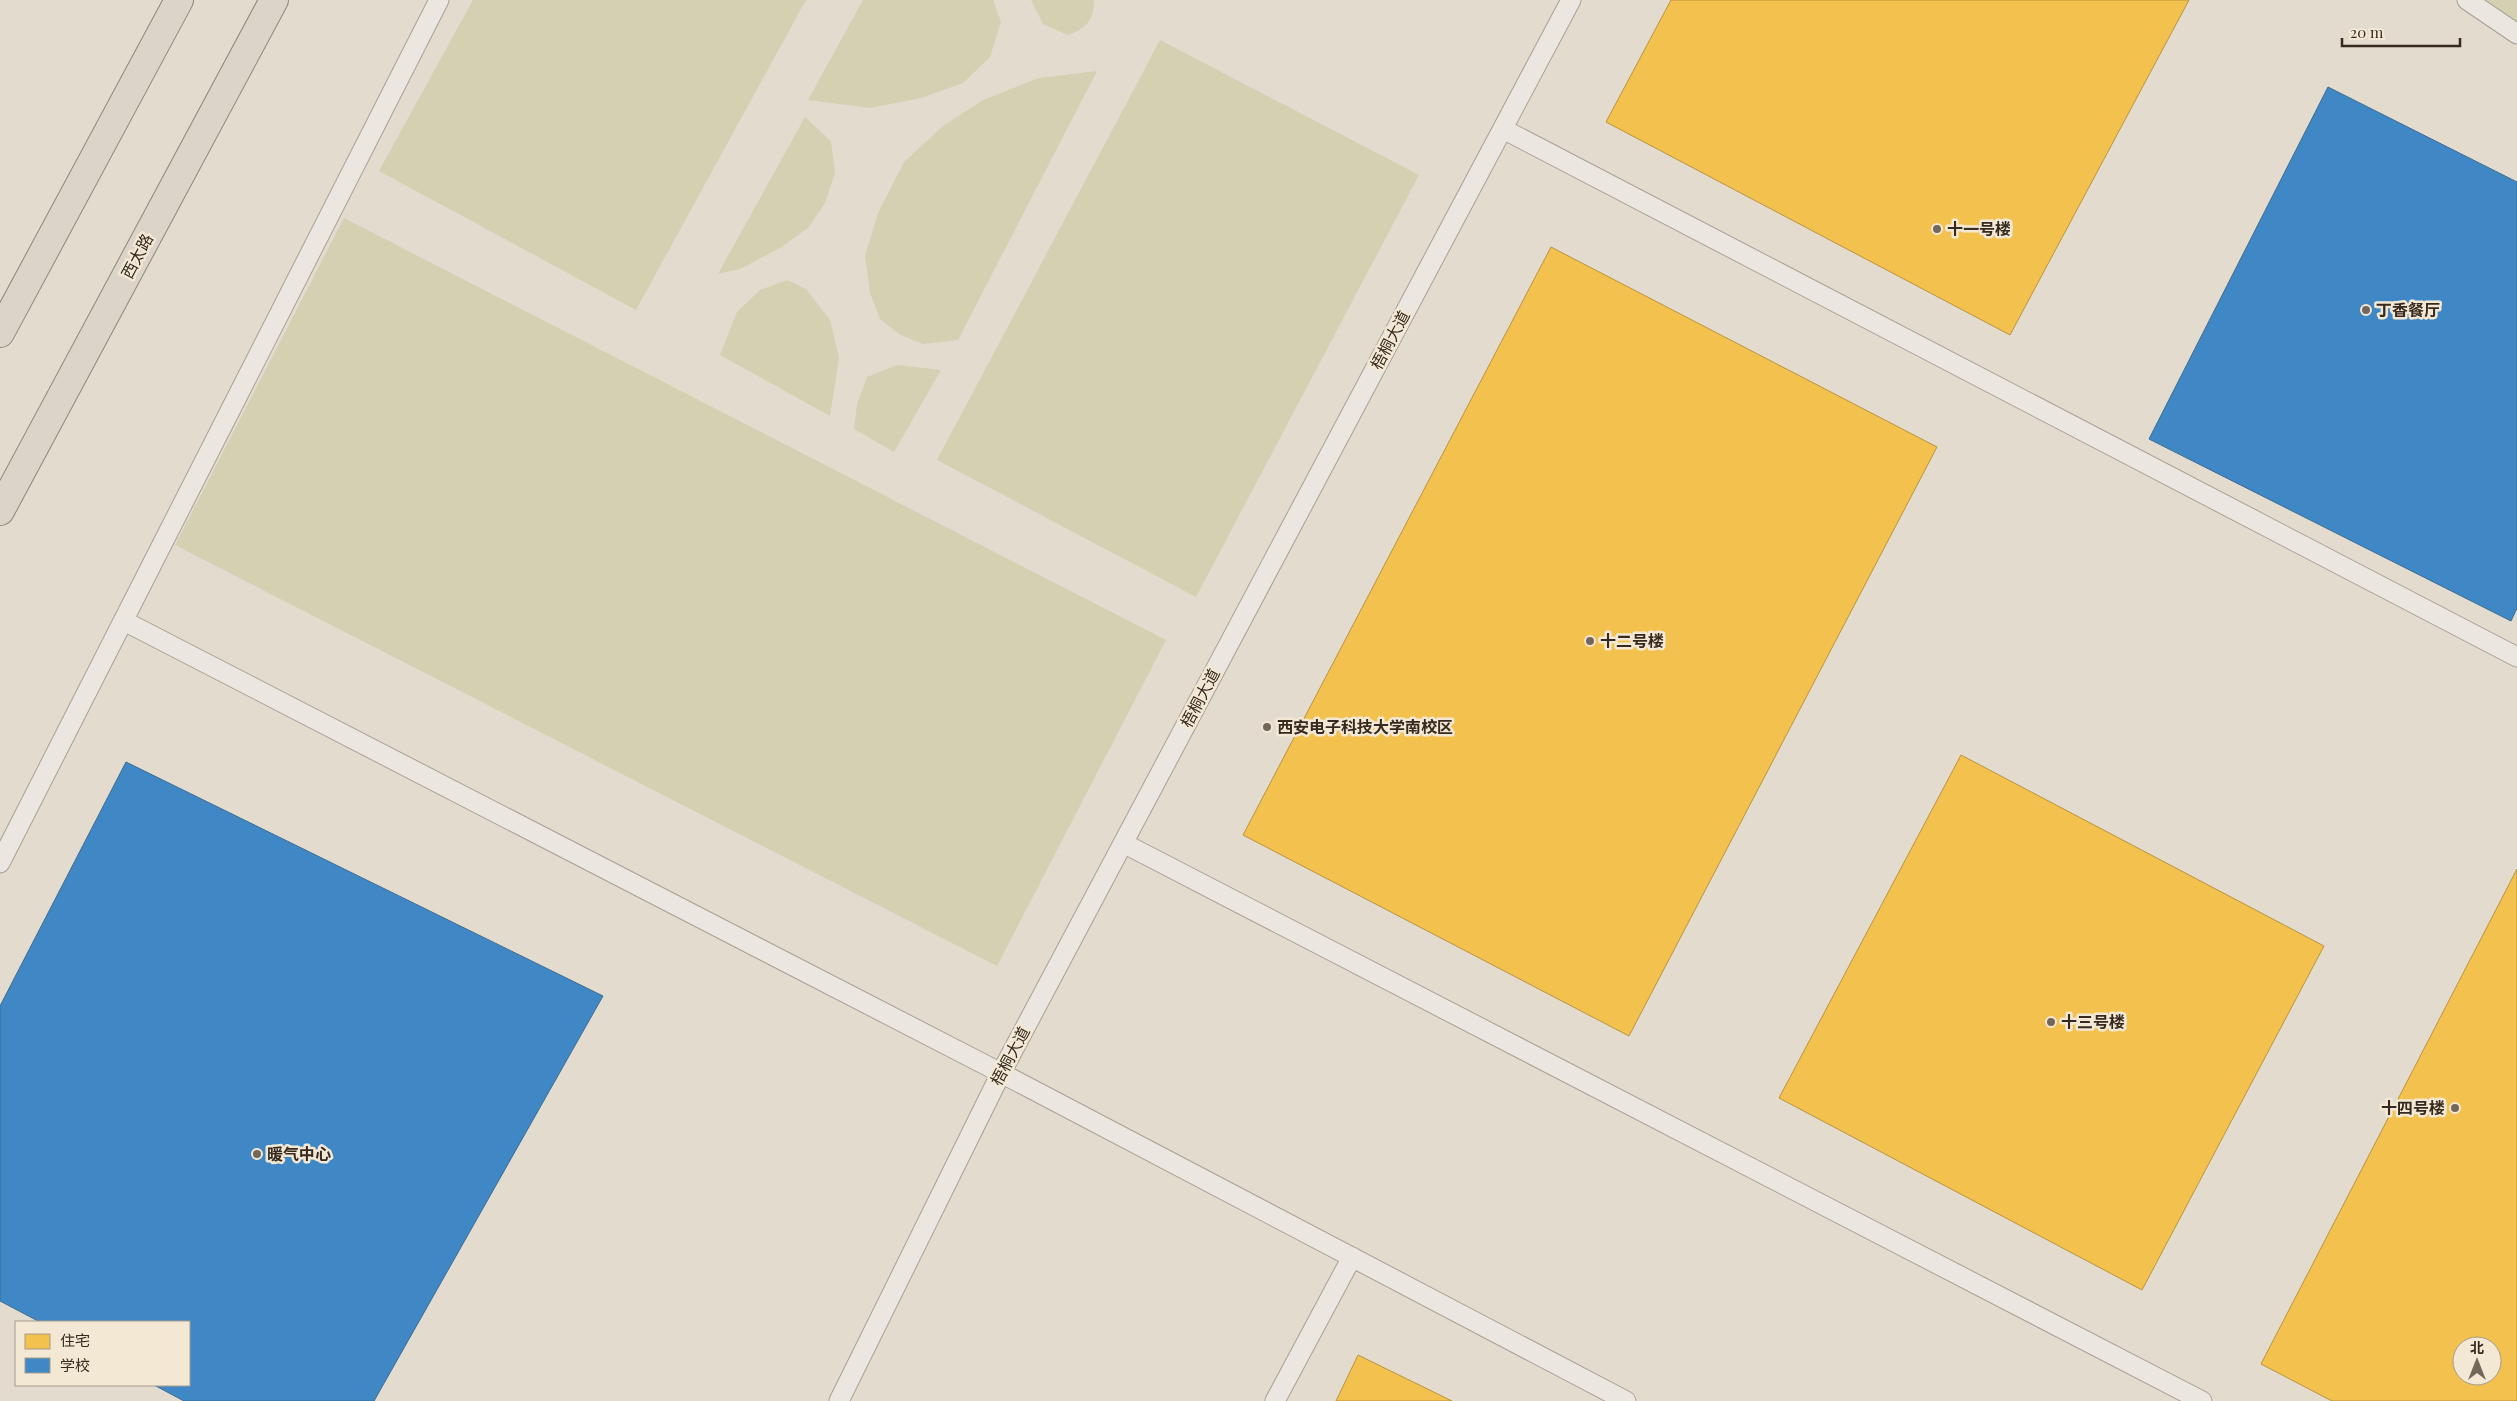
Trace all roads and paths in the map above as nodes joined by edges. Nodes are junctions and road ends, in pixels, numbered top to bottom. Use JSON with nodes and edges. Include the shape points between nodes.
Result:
{"nodes":[{"id":1,"x":179,"y":0,"type":"edge"},
{"id":2,"x":274,"y":0,"type":"edge"},
{"id":3,"x":439,"y":0,"type":"edge"},
{"id":4,"x":1571,"y":0,"type":"edge"},
{"id":5,"x":2467,"y":0,"type":"edge"},
{"id":6,"x":2517,"y":34,"type":"edge"},
{"id":7,"x":1502,"y":129,"type":"junction"},
{"id":8,"x":0,"y":333,"type":"edge"},
{"id":9,"x":0,"y":511,"type":"edge"},
{"id":10,"x":124,"y":621,"type":"junction"},
{"id":11,"x":2517,"y":657,"type":"edge"},
{"id":12,"x":1123,"y":843,"type":"junction"},
{"id":13,"x":0,"y":863,"type":"edge"},
{"id":14,"x":1001,"y":1073,"type":"junction"},
{"id":15,"x":1352,"y":1257,"type":"junction"},
{"id":16,"x":839,"y":1401,"type":"edge"},
{"id":17,"x":1275,"y":1401,"type":"edge"},
{"id":18,"x":1626,"y":1401,"type":"edge"},
{"id":19,"x":2202,"y":1401,"type":"edge"}],
"edges":[{"from":1,"to":8,"type":"highway"},
{"from":2,"to":9,"type":"highway","name":"西太路"},
{"from":3,"to":10,"type":"lane"},
{"from":4,"to":7,"type":"lane","name":"梧桐大道"},
{"from":5,"to":6,"type":"lane"},
{"from":7,"to":11,"type":"lane"},
{"from":7,"to":12,"type":"lane","name":"梧桐大道"},
{"from":10,"to":13,"type":"lane"},
{"from":10,"to":14,"type":"lane"},
{"from":12,"to":14,"type":"lane","name":"梧桐大道"},
{"from":12,"to":19,"type":"lane"},
{"from":14,"to":15,"type":"lane"},
{"from":14,"to":16,"type":"lane","name":"梧桐大道"},
{"from":15,"to":17,"type":"lane"},
{"from":15,"to":18,"type":"lane"}]}
